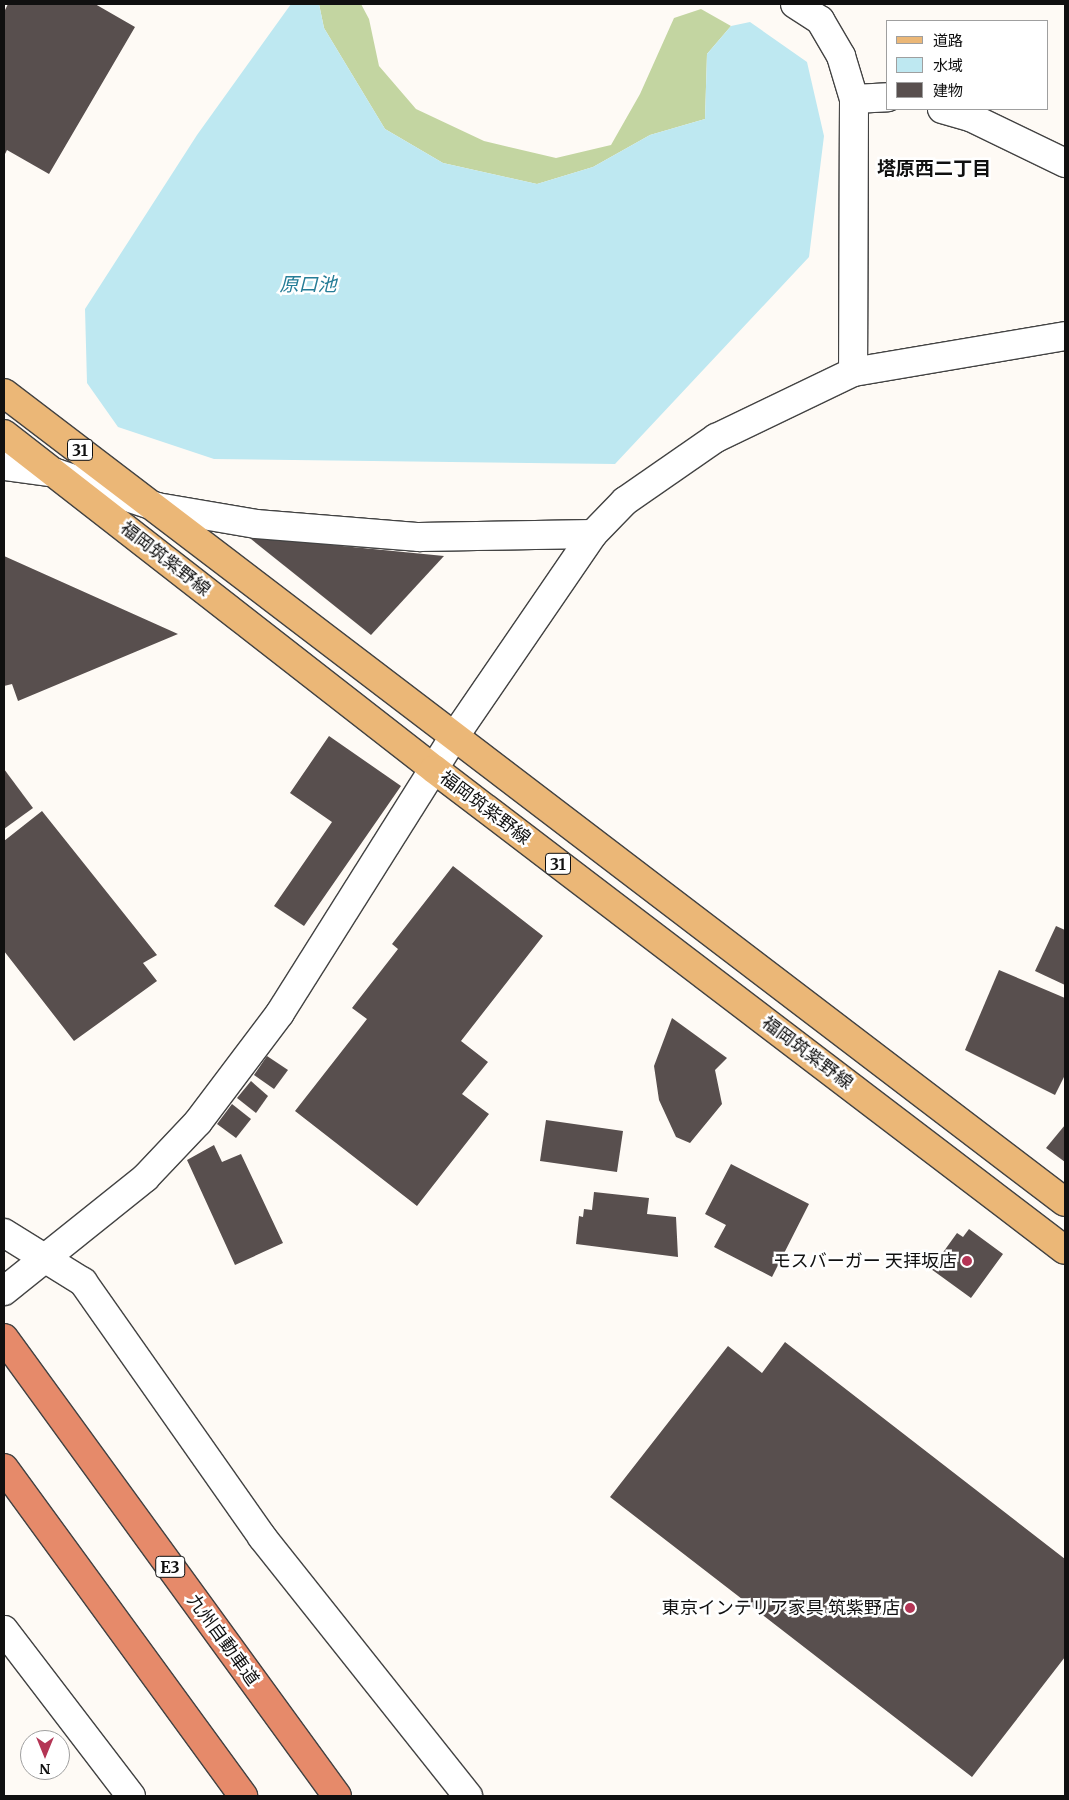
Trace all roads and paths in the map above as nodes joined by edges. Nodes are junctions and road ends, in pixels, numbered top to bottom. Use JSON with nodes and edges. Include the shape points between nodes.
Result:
{"nodes":[{"id":1,"x":795,"y":4,"type":"edge"},
{"id":2,"x":886,"y":97,"type":"edge"},
{"id":3,"x":854,"y":99,"type":"junction"},
{"id":4,"x":946,"y":110,"type":"edge"},
{"id":5,"x":1065,"y":162,"type":"edge"},
{"id":6,"x":1065,"y":338,"type":"edge"},
{"id":7,"x":853,"y":372,"type":"junction"},
{"id":8,"x":4,"y":393,"type":"edge"},
{"id":9,"x":4,"y":434,"type":"edge"},
{"id":10,"x":4,"y":466,"type":"edge"},
{"id":11,"x":56,"y":473,"type":"junction"},
{"id":12,"x":157,"y":507,"type":"junction"},
{"id":13,"x":593,"y":534,"type":"junction"},
{"id":14,"x":454,"y":737,"type":"junction"},
{"id":15,"x":434,"y":769,"type":"junction"},
{"id":16,"x":1065,"y":1202,"type":"edge"},
{"id":17,"x":4,"y":1233,"type":"edge"},
{"id":18,"x":1065,"y":1250,"type":"edge"},
{"id":19,"x":46,"y":1258,"type":"junction"},
{"id":20,"x":4,"y":1291,"type":"edge"},
{"id":21,"x":4,"y":1338,"type":"edge"},
{"id":22,"x":4,"y":1468,"type":"edge"},
{"id":23,"x":4,"y":1630,"type":"edge"},
{"id":24,"x":131,"y":1796,"type":"edge"},
{"id":25,"x":243,"y":1796,"type":"edge"},
{"id":26,"x":337,"y":1796,"type":"edge"},
{"id":27,"x":468,"y":1796,"type":"edge"}],
"edges":[{"from":1,"to":3,"type":"street","via":[[820,20],[841,56]]},
{"from":2,"to":3,"type":"street"},
{"from":3,"to":7,"type":"street"},
{"from":4,"to":5,"type":"street","via":[[970,117]]},
{"from":6,"to":7,"type":"street"},
{"from":7,"to":13,"type":"street","via":[[772,408],[693,453],[625,500]]},
{"from":8,"to":12,"type":"main road","name":"福岡筑紫野線","number":"31"},
{"from":9,"to":11,"type":"main road","name":"福岡筑紫野線","number":"31"},
{"from":10,"to":11,"type":"street"},
{"from":11,"to":12,"type":"street"},
{"from":11,"to":15,"type":"main road","name":"福岡筑紫野線","number":"31"},
{"from":12,"to":13,"type":"street","via":[[256,524],[419,537]]},
{"from":12,"to":14,"type":"main road","name":"福岡筑紫野線","number":"31"},
{"from":13,"to":14,"type":"street"},
{"from":14,"to":15,"type":"street"},
{"from":14,"to":16,"type":"main road","name":"福岡筑紫野線","number":"31"},
{"from":15,"to":18,"type":"main road","name":"福岡筑紫野線","number":"31"},
{"from":15,"to":19,"type":"street","via":[[280,1013],[198,1122],[146,1178]]},
{"from":17,"to":19,"type":"street"},
{"from":19,"to":20,"type":"street"},
{"from":19,"to":27,"type":"street","via":[[83,1282],[262,1537]]},
{"from":21,"to":26,"type":"highway","name":"九州自動車道","number":"E3"},
{"from":22,"to":25,"type":"highway"},
{"from":23,"to":24,"type":"street"}]}
